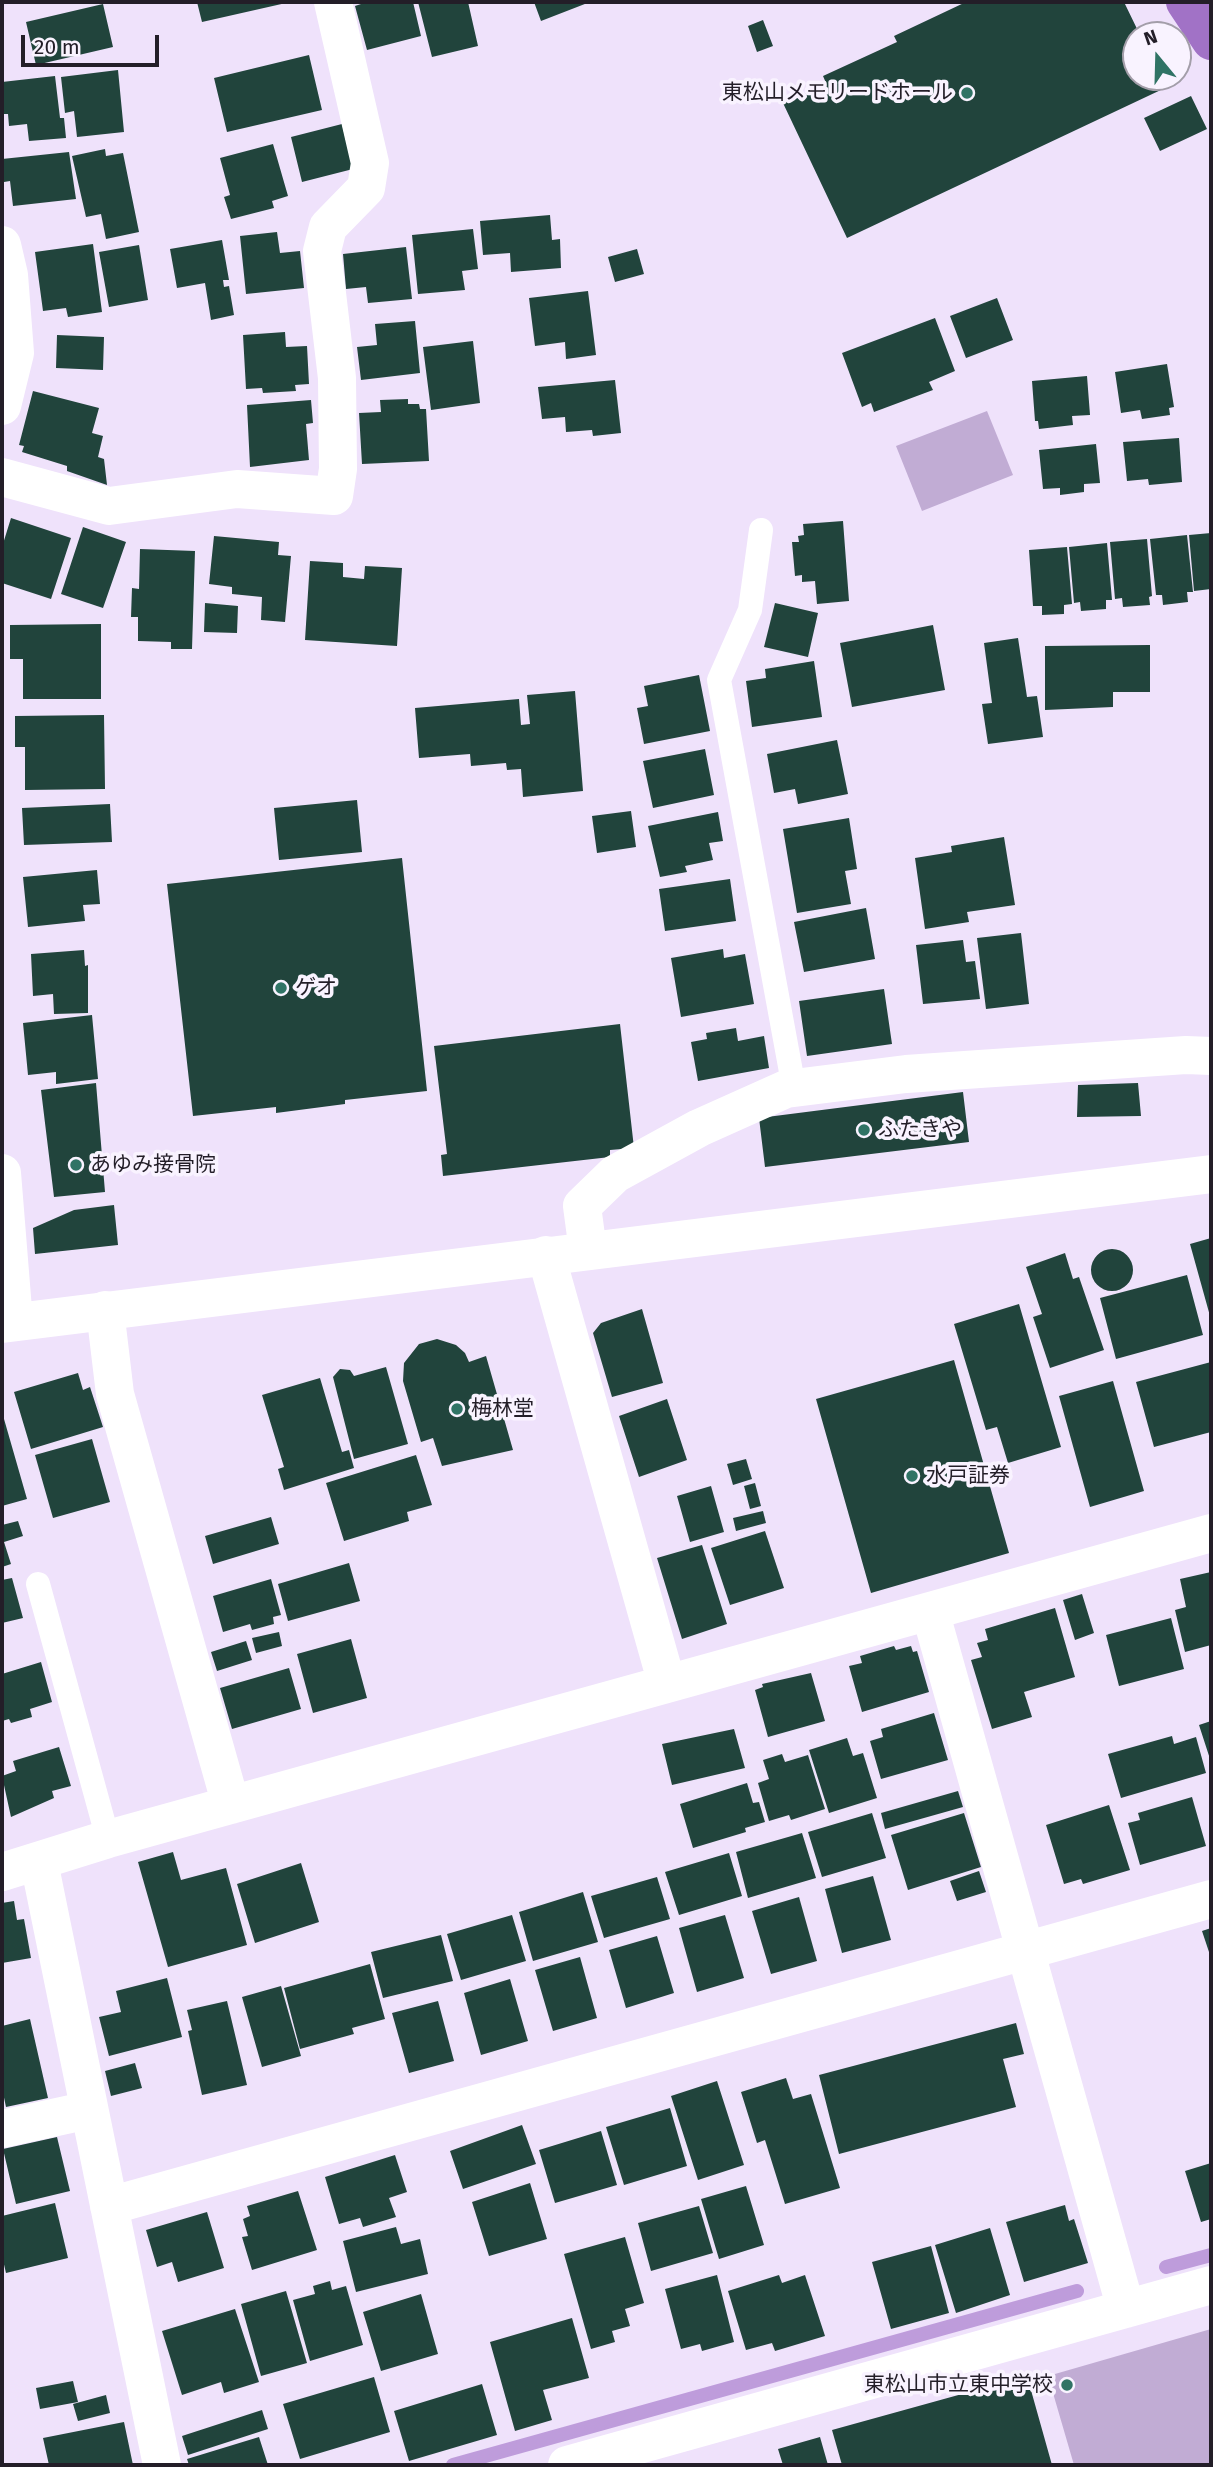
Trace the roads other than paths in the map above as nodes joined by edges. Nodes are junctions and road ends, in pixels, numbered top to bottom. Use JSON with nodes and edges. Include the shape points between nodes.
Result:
{"nodes":[{"id":1,"x":333,"y":2,"type":"edge"},
{"id":2,"x":1185,"y":2,"type":"edge"},
{"id":3,"x":1211,"y":41,"type":"edge"},
{"id":4,"x":2,"y":245,"type":"edge"},
{"id":5,"x":2,"y":407,"type":"edge"},
{"id":6,"x":2,"y":477,"type":"edge"},
{"id":7,"x":761,"y":530,"type":"dead end"},
{"id":8,"x":1211,"y":1056,"type":"edge"},
{"id":9,"x":794,"y":1088,"type":"junction"},
{"id":10,"x":2,"y":1173,"type":"edge"},
{"id":11,"x":1211,"y":1174,"type":"edge"},
{"id":12,"x":589,"y":1251,"type":"junction"},
{"id":13,"x":546,"y":1255,"type":"junction"},
{"id":14,"x":104,"y":1310,"type":"junction"},
{"id":15,"x":8,"y":1323,"type":"edge"},
{"id":16,"x":1211,"y":1533,"type":"edge"},
{"id":17,"x":38,"y":1584,"type":"dead end"},
{"id":18,"x":930,"y":1611,"type":"junction"},
{"id":19,"x":667,"y":1684,"type":"junction"},
{"id":20,"x":231,"y":1805,"type":"junction"},
{"id":21,"x":108,"y":1839,"type":"junction"},
{"id":22,"x":38,"y":1862,"type":"junction"},
{"id":23,"x":2,"y":1872,"type":"edge"},
{"id":24,"x":1211,"y":1899,"type":"edge"},
{"id":25,"x":1026,"y":1951,"type":"junction"},
{"id":26,"x":89,"y":2110,"type":"junction"},
{"id":27,"x":2,"y":2129,"type":"edge"},
{"id":28,"x":109,"y":2206,"type":"junction"},
{"id":29,"x":1211,"y":2285,"type":"edge"},
{"id":30,"x":1126,"y":2309,"type":"junction"},
{"id":31,"x":162,"y":2465,"type":"edge"},
{"id":32,"x":568,"y":2465,"type":"edge"}],
"edges":[{"from":1,"to":6,"type":"street","via":[[370,163],[366,188],[328,227],[322,251],[337,378],[334,496],[237,489],[108,506]]},
{"from":2,"to":3,"type":"highway"},
{"from":4,"to":5,"type":"street","via":[[15,353]]},
{"from":7,"to":9,"type":"lane","via":[[750,610],[719,680]]},
{"from":8,"to":9,"type":"street","via":[[906,1074]]},
{"from":9,"to":12,"type":"street","via":[[699,1128],[615,1174],[582,1206]]},
{"from":10,"to":15,"type":"street"},
{"from":11,"to":12,"type":"street"},
{"from":12,"to":13,"type":"street"},
{"from":13,"to":14,"type":"street"},
{"from":13,"to":19,"type":"street"},
{"from":14,"to":15,"type":"street"},
{"from":14,"to":20,"type":"street","via":[[116,1394]]},
{"from":16,"to":18,"type":"street"},
{"from":17,"to":21,"type":"lane"},
{"from":18,"to":19,"type":"street"},
{"from":18,"to":25,"type":"street"},
{"from":19,"to":20,"type":"street"},
{"from":20,"to":21,"type":"street"},
{"from":21,"to":22,"type":"street"},
{"from":22,"to":23,"type":"street"},
{"from":22,"to":26,"type":"street"},
{"from":24,"to":25,"type":"street"},
{"from":25,"to":28,"type":"street"},
{"from":25,"to":30,"type":"street"},
{"from":26,"to":27,"type":"street"},
{"from":26,"to":28,"type":"street"},
{"from":28,"to":31,"type":"street"},
{"from":29,"to":30,"type":"street"},
{"from":30,"to":32,"type":"street"}]}
